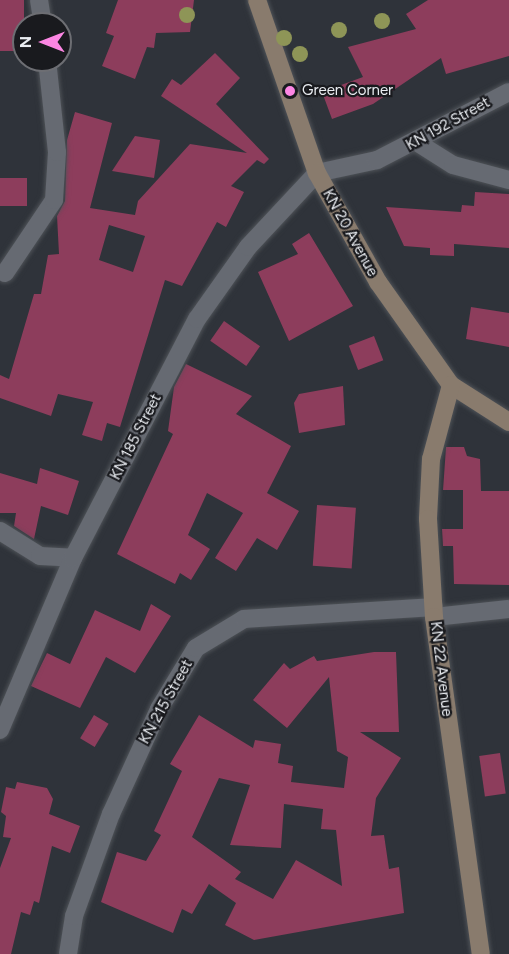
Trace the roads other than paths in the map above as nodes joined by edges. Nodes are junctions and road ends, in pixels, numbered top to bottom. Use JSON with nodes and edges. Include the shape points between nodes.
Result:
{"nodes":[{"id":1,"x":257,"y":0,"type":"edge"},
{"id":2,"x":48,"y":72,"type":"edge"},
{"id":3,"x":509,"y":92,"type":"edge"},
{"id":4,"x":418,"y":143,"type":"junction"},
{"id":5,"x":317,"y":173,"type":"junction"},
{"id":6,"x":509,"y":180,"type":"edge"},
{"id":7,"x":4,"y":273,"type":"dead end"},
{"id":8,"x":451,"y":385,"type":"junction"},
{"id":9,"x":509,"y":422,"type":"edge"},
{"id":10,"x":0,"y":531,"type":"edge"},
{"id":11,"x":73,"y":558,"type":"junction"},
{"id":12,"x":509,"y":609,"type":"edge"},
{"id":13,"x":434,"y":612,"type":"junction"},
{"id":14,"x":0,"y":730,"type":"edge"},
{"id":15,"x":68,"y":954,"type":"edge"},
{"id":16,"x":482,"y":954,"type":"edge"}],
"edges":[{"from":1,"to":5,"type":"street","name":"KN 20 Avenue"},
{"from":2,"to":7,"type":"street","via":[[57,152],[54,200]]},
{"from":3,"to":4,"type":"street","name":"KN 192 Street"},
{"from":4,"to":5,"type":"street","name":"KN 192 Street","via":[[377,160]]},
{"from":4,"to":6,"type":"street","via":[[453,165]]},
{"from":5,"to":8,"type":"street","name":"KN 20 Avenue","via":[[378,282]]},
{"from":5,"to":11,"type":"street","name":"KN 185 Street","via":[[248,247],[197,319]]},
{"from":8,"to":9,"type":"street","name":"KN 20 Avenue"},
{"from":8,"to":13,"type":"street","name":"KN 22 Avenue","via":[[431,459]]},
{"from":10,"to":11,"type":"street","via":[[40,556]]},
{"from":11,"to":14,"type":"street","name":"KN 185 Street"},
{"from":12,"to":13,"type":"street","name":"KN 215 Street"},
{"from":13,"to":15,"type":"street","name":"KN 215 Street","via":[[244,619],[196,648],[159,709],[111,814],[74,916]]},
{"from":13,"to":16,"type":"street","name":"KN 22 Avenue"}]}
